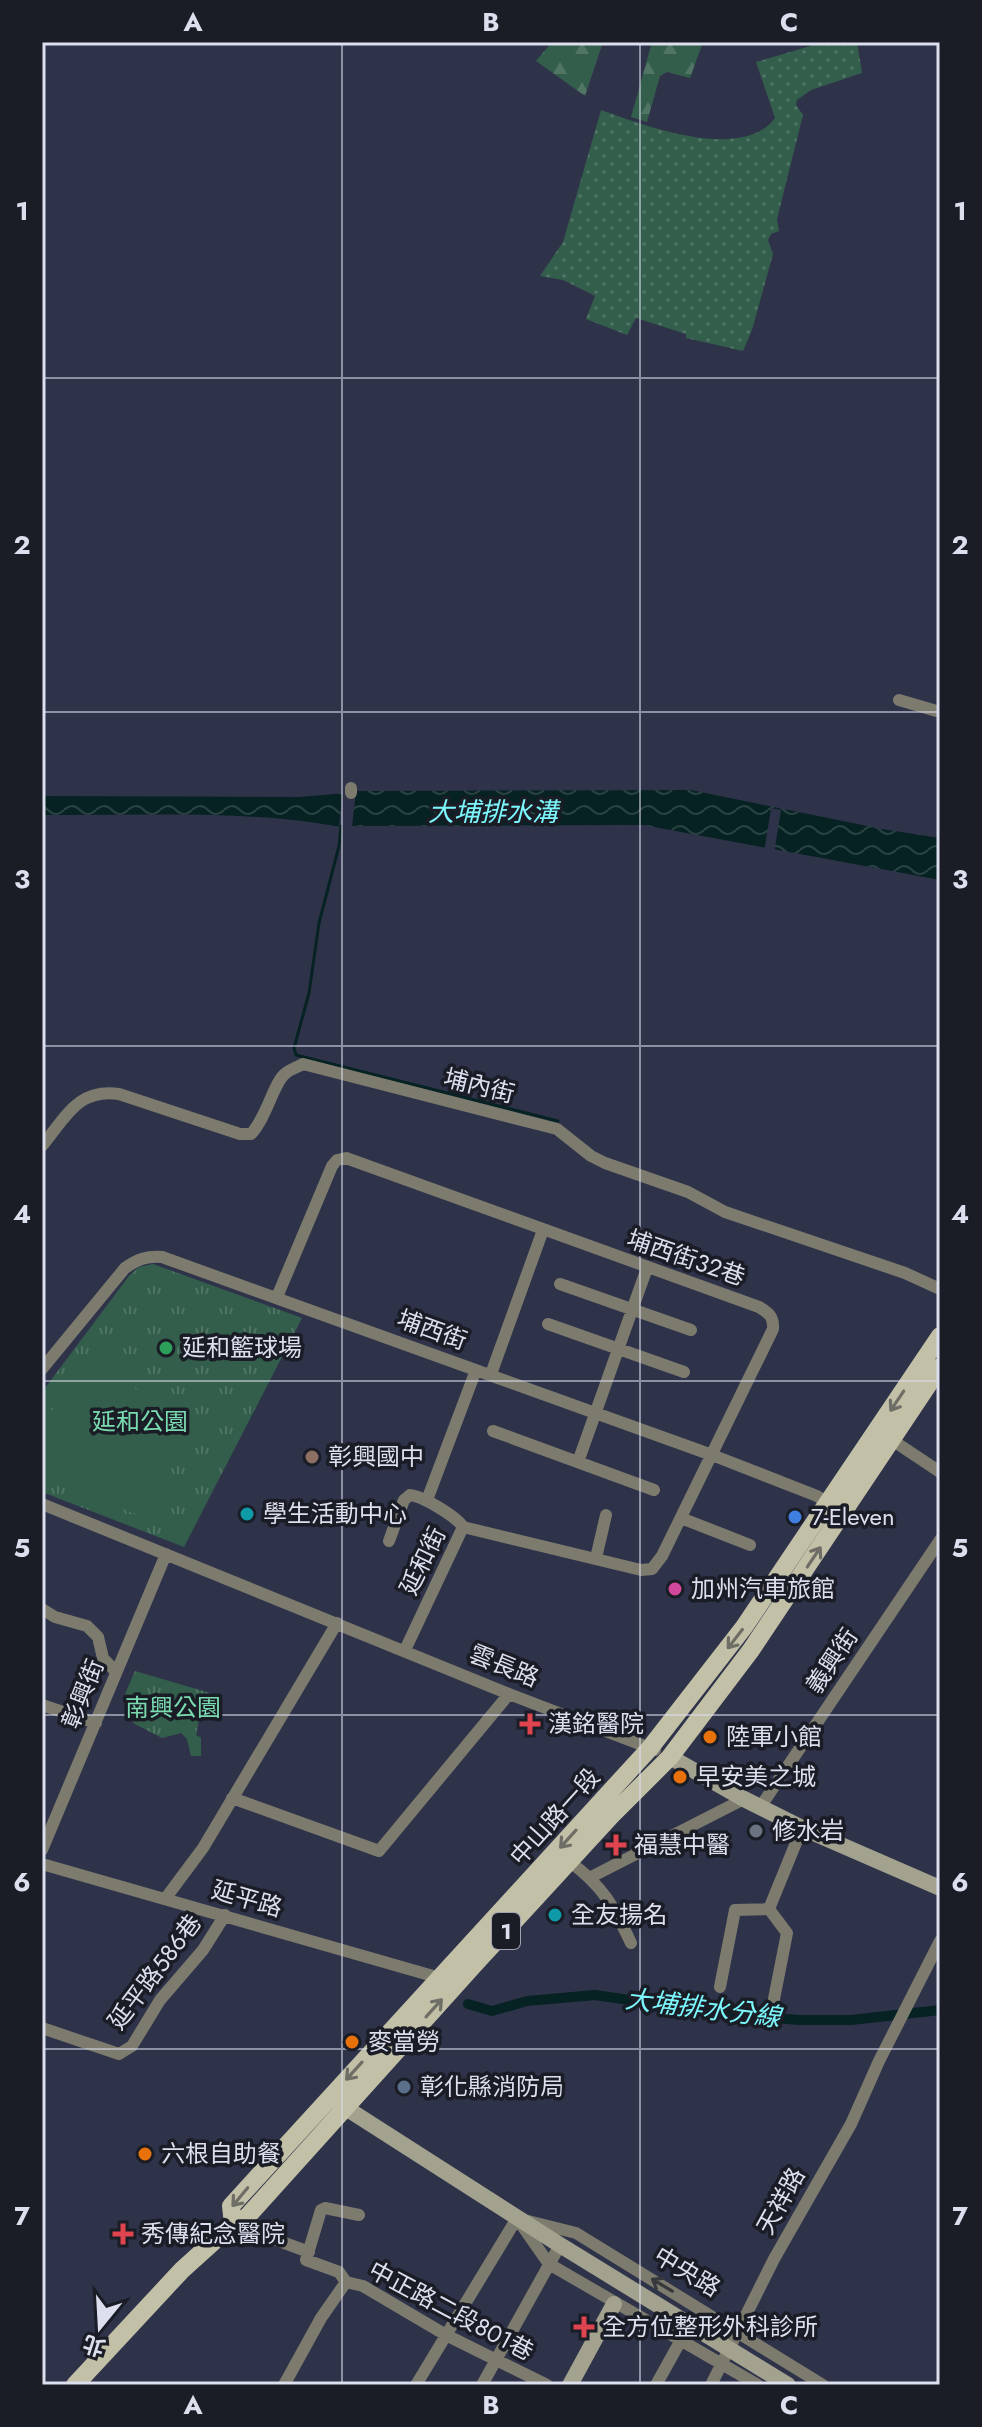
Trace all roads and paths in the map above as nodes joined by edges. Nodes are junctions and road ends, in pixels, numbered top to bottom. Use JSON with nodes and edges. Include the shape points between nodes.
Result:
{"nodes":[{"id":1,"x":899,"y":700,"type":"dead end"},
{"id":2,"x":940,"y":712,"type":"edge"},
{"id":3,"x":42,"y":1146,"type":"edge"},
{"id":4,"x":543,"y":1230,"type":"junction"},
{"id":5,"x":647,"y":1268,"type":"junction"},
{"id":6,"x":560,"y":1284,"type":"dead end"},
{"id":7,"x":940,"y":1289,"type":"edge"},
{"id":8,"x":277,"y":1297,"type":"junction"},
{"id":9,"x":632,"y":1310,"type":"junction"},
{"id":10,"x":548,"y":1324,"type":"dead end"},
{"id":11,"x":691,"y":1330,"type":"dead end"},
{"id":12,"x":940,"y":1336,"type":"edge"},
{"id":13,"x":619,"y":1349,"type":"junction"},
{"id":14,"x":940,"y":1367,"type":"edge"},
{"id":15,"x":42,"y":1369,"type":"edge"},
{"id":16,"x":476,"y":1370,"type":"junction"},
{"id":17,"x":684,"y":1372,"type":"dead end"},
{"id":18,"x":491,"y":1374,"type":"junction"},
{"id":19,"x":597,"y":1412,"type":"junction"},
{"id":20,"x":493,"y":1431,"type":"dead end"},
{"id":21,"x":885,"y":1435,"type":"junction"},
{"id":22,"x":712,"y":1455,"type":"junction"},
{"id":23,"x":578,"y":1462,"type":"junction"},
{"id":24,"x":940,"y":1472,"type":"edge"},
{"id":25,"x":654,"y":1490,"type":"dead end"},
{"id":26,"x":427,"y":1500,"type":"junction"},
{"id":27,"x":42,"y":1504,"type":"edge"},
{"id":28,"x":836,"y":1508,"type":"junction"},
{"id":29,"x":606,"y":1515,"type":"dead end"},
{"id":30,"x":681,"y":1518,"type":"junction"},
{"id":31,"x":463,"y":1527,"type":"junction"},
{"id":32,"x":940,"y":1540,"type":"edge"},
{"id":33,"x":389,"y":1541,"type":"dead end"},
{"id":34,"x":750,"y":1545,"type":"dead end"},
{"id":35,"x":166,"y":1554,"type":"junction"},
{"id":36,"x":596,"y":1558,"type":"junction"},
{"id":37,"x":42,"y":1609,"type":"edge"},
{"id":38,"x":337,"y":1623,"type":"junction"},
{"id":39,"x":405,"y":1650,"type":"junction"},
{"id":40,"x":116,"y":1672,"type":"junction"},
{"id":41,"x":509,"y":1694,"type":"junction"},
{"id":42,"x":42,"y":1705,"type":"edge"},
{"id":43,"x":96,"y":1723,"type":"junction"},
{"id":44,"x":650,"y":1748,"type":"junction"},
{"id":45,"x":670,"y":1757,"type":"junction"},
{"id":46,"x":232,"y":1798,"type":"junction"},
{"id":47,"x":744,"y":1799,"type":"junction"},
{"id":48,"x":761,"y":1806,"type":"junction"},
{"id":49,"x":802,"y":1828,"type":"junction"},
{"id":50,"x":42,"y":1850,"type":"edge"},
{"id":51,"x":570,"y":1862,"type":"junction"},
{"id":52,"x":42,"y":1864,"type":"edge"},
{"id":53,"x":591,"y":1877,"type":"junction"},
{"id":54,"x":940,"y":1888,"type":"edge"},
{"id":55,"x":165,"y":1899,"type":"junction"},
{"id":56,"x":769,"y":1909,"type":"junction"},
{"id":57,"x":225,"y":1915,"type":"junction"},
{"id":58,"x":940,"y":1941,"type":"edge"},
{"id":59,"x":631,"y":1943,"type":"dead end"},
{"id":60,"x":440,"y":1978,"type":"junction"},
{"id":61,"x":720,"y":1987,"type":"dead end"},
{"id":62,"x":774,"y":1999,"type":"dead end"},
{"id":63,"x":42,"y":2028,"type":"edge"},
{"id":64,"x":336,"y":2102,"type":"junction"},
{"id":65,"x":359,"y":2215,"type":"dead end"},
{"id":66,"x":517,"y":2218,"type":"junction"},
{"id":67,"x":233,"y":2224,"type":"junction"},
{"id":68,"x":560,"y":2245,"type":"junction"},
{"id":69,"x":309,"y":2252,"type":"junction"},
{"id":70,"x":549,"y":2264,"type":"junction"},
{"id":71,"x":346,"y":2282,"type":"junction"},
{"id":72,"x":614,"y":2304,"type":"junction"},
{"id":73,"x":739,"y":2332,"type":"junction"},
{"id":74,"x":446,"y":2335,"type":"junction"},
{"id":75,"x":681,"y":2340,"type":"junction"},
{"id":76,"x":496,"y":2360,"type":"junction"},
{"id":77,"x":722,"y":2363,"type":"junction"},
{"id":78,"x":75,"y":2385,"type":"edge"},
{"id":79,"x":284,"y":2385,"type":"edge"},
{"id":80,"x":416,"y":2385,"type":"edge"},
{"id":81,"x":482,"y":2385,"type":"edge"},
{"id":82,"x":547,"y":2385,"type":"edge"},
{"id":83,"x":570,"y":2385,"type":"edge"},
{"id":84,"x":656,"y":2385,"type":"edge"},
{"id":85,"x":711,"y":2385,"type":"edge"},
{"id":86,"x":758,"y":2385,"type":"edge"},
{"id":87,"x":788,"y":2385,"type":"edge"},
{"id":88,"x":823,"y":2385,"type":"edge"}],
"edges":[{"from":1,"to":2,"type":"street"},
{"from":3,"to":7,"type":"street","name":"埔內街","via":[[86,1096],[101,1091],[251,1134],[281,1078],[303,1064],[557,1129],[605,1163]]},
{"from":4,"to":5,"type":"street","name":"埔西街32巷"},
{"from":4,"to":8,"type":"street","name":"埔西街32巷","via":[[341,1159],[332,1166]]},
{"from":4,"to":18,"type":"street"},
{"from":5,"to":9,"type":"street"},
{"from":5,"to":22,"type":"street","name":"埔西街32巷","via":[[759,1307],[774,1320]]},
{"from":6,"to":9,"type":"street"},
{"from":8,"to":15,"type":"street","name":"埔西街","via":[[162,1257],[137,1259]]},
{"from":8,"to":16,"type":"street","name":"埔西街"},
{"from":9,"to":11,"type":"street"},
{"from":9,"to":13,"type":"street"},
{"from":10,"to":13,"type":"street"},
{"from":12,"to":21,"type":"main road","name":"中山路一段","number":"1","one_way":true},
{"from":13,"to":17,"type":"street"},
{"from":13,"to":19,"type":"street"},
{"from":14,"to":21,"type":"main road","name":"中山路一段","number":"1"},
{"from":16,"to":18,"type":"street","name":"埔西街"},
{"from":16,"to":26,"type":"street"},
{"from":18,"to":19,"type":"street","name":"埔西街"},
{"from":19,"to":22,"type":"street","name":"埔西街"},
{"from":19,"to":23,"type":"street"},
{"from":20,"to":23,"type":"street"},
{"from":21,"to":24,"type":"street"},
{"from":21,"to":28,"type":"main road","name":"中山路一段","number":"1"},
{"from":22,"to":28,"type":"street","name":"埔西街"},
{"from":22,"to":30,"type":"street","name":"延和街"},
{"from":23,"to":25,"type":"street"},
{"from":26,"to":31,"type":"street"},
{"from":26,"to":33,"type":"street","via":[[410,1495],[404,1500]]},
{"from":27,"to":35,"type":"street","name":"雲長路"},
{"from":28,"to":44,"type":"main road","name":"中山路一段","number":"1","one_way":true},
{"from":45,"to":28,"type":"main road","name":"中山路一段","number":"1","one_way":true,"via":[[751,1650]]},
{"from":29,"to":36,"type":"street"},
{"from":30,"to":34,"type":"street"},
{"from":30,"to":36,"type":"street","name":"延和街","via":[[652,1569]]},
{"from":31,"to":36,"type":"street","name":"延和街"},
{"from":31,"to":39,"type":"street","name":"延和街"},
{"from":32,"to":48,"type":"street","name":"義興街"},
{"from":35,"to":38,"type":"street","name":"雲長路"},
{"from":35,"to":40,"type":"street","name":"彰興街"},
{"from":37,"to":40,"type":"street","via":[[87,1626]]},
{"from":38,"to":39,"type":"street","name":"雲長路"},
{"from":38,"to":46,"type":"street"},
{"from":39,"to":41,"type":"street","name":"雲長路"},
{"from":40,"to":43,"type":"street","name":"彰興街"},
{"from":41,"to":44,"type":"street","name":"雲長路"},
{"from":41,"to":46,"type":"street","via":[[379,1851]]},
{"from":42,"to":43,"type":"street"},
{"from":43,"to":50,"type":"street","name":"彰興街"},
{"from":44,"to":45,"type":"street","name":"雲長路"},
{"from":44,"to":60,"type":"main road","name":"中山路一段","number":"1","one_way":true},
{"from":45,"to":47,"type":"street","name":"雲長路"},
{"from":45,"to":51,"type":"main road","name":"中山路一段","number":"1"},
{"from":46,"to":55,"type":"street"},
{"from":47,"to":48,"type":"street","name":"雲長路"},
{"from":47,"to":53,"type":"street"},
{"from":48,"to":49,"type":"street","name":"雲長路"},
{"from":49,"to":54,"type":"street","name":"雲長路"},
{"from":49,"to":56,"type":"street"},
{"from":51,"to":53,"type":"street"},
{"from":64,"to":51,"type":"main road","name":"中山路一段","number":"1","one_way":true},
{"from":52,"to":55,"type":"street","name":"延平路"},
{"from":53,"to":59,"type":"street"},
{"from":55,"to":57,"type":"street","name":"延平路"},
{"from":56,"to":61,"type":"street","via":[[735,1910]]},
{"from":56,"to":62,"type":"street","via":[[787,1933]]},
{"from":57,"to":60,"type":"street","name":"延平路"},
{"from":57,"to":63,"type":"street","name":"延平路586巷","via":[[132,2046],[119,2054]]},
{"from":58,"to":73,"type":"street","name":"天祥路","via":[[851,2124]]},
{"from":60,"to":64,"type":"main road","name":"中山路一段","number":"1","one_way":true},
{"from":64,"to":66,"type":"street","name":"中央路"},
{"from":64,"to":67,"type":"main road","name":"中山路一段","number":"1","via":[[246,2218]]},
{"from":65,"to":69,"type":"street","via":[[321,2210]]},
{"from":66,"to":68,"type":"street","name":"中央路"},
{"from":66,"to":70,"type":"street","name":"中央路"},
{"from":73,"to":66,"type":"street","name":"中央路","one_way":true,"via":[[576,2233]]},
{"from":66,"to":74,"type":"street"},
{"from":67,"to":69,"type":"street"},
{"from":67,"to":78,"type":"main road","name":"中山路一段","number":"1"},
{"from":68,"to":70,"type":"street"},
{"from":68,"to":87,"type":"street","name":"中央路"},
{"from":69,"to":71,"type":"street","via":[[308,2262],[339,2272]]},
{"from":70,"to":72,"type":"street","name":"中央路"},
{"from":70,"to":76,"type":"street"},
{"from":71,"to":74,"type":"street","name":"中正路二段801巷","via":[[363,2286]]},
{"from":71,"to":79,"type":"street","name":"中正路二段801巷"},
{"from":72,"to":75,"type":"street","name":"中央路"},
{"from":72,"to":83,"type":"street"},
{"from":73,"to":77,"type":"street","name":"天祥路"},
{"from":73,"to":88,"type":"street","name":"中央路"},
{"from":74,"to":76,"type":"street","name":"中正路二段801巷"},
{"from":74,"to":80,"type":"street"},
{"from":75,"to":77,"type":"street","name":"中央路"},
{"from":75,"to":84,"type":"street"},
{"from":76,"to":81,"type":"street"},
{"from":76,"to":82,"type":"street","name":"中正路二段801巷"},
{"from":77,"to":85,"type":"street","name":"天祥路"},
{"from":77,"to":86,"type":"street","name":"中央路"}]}
